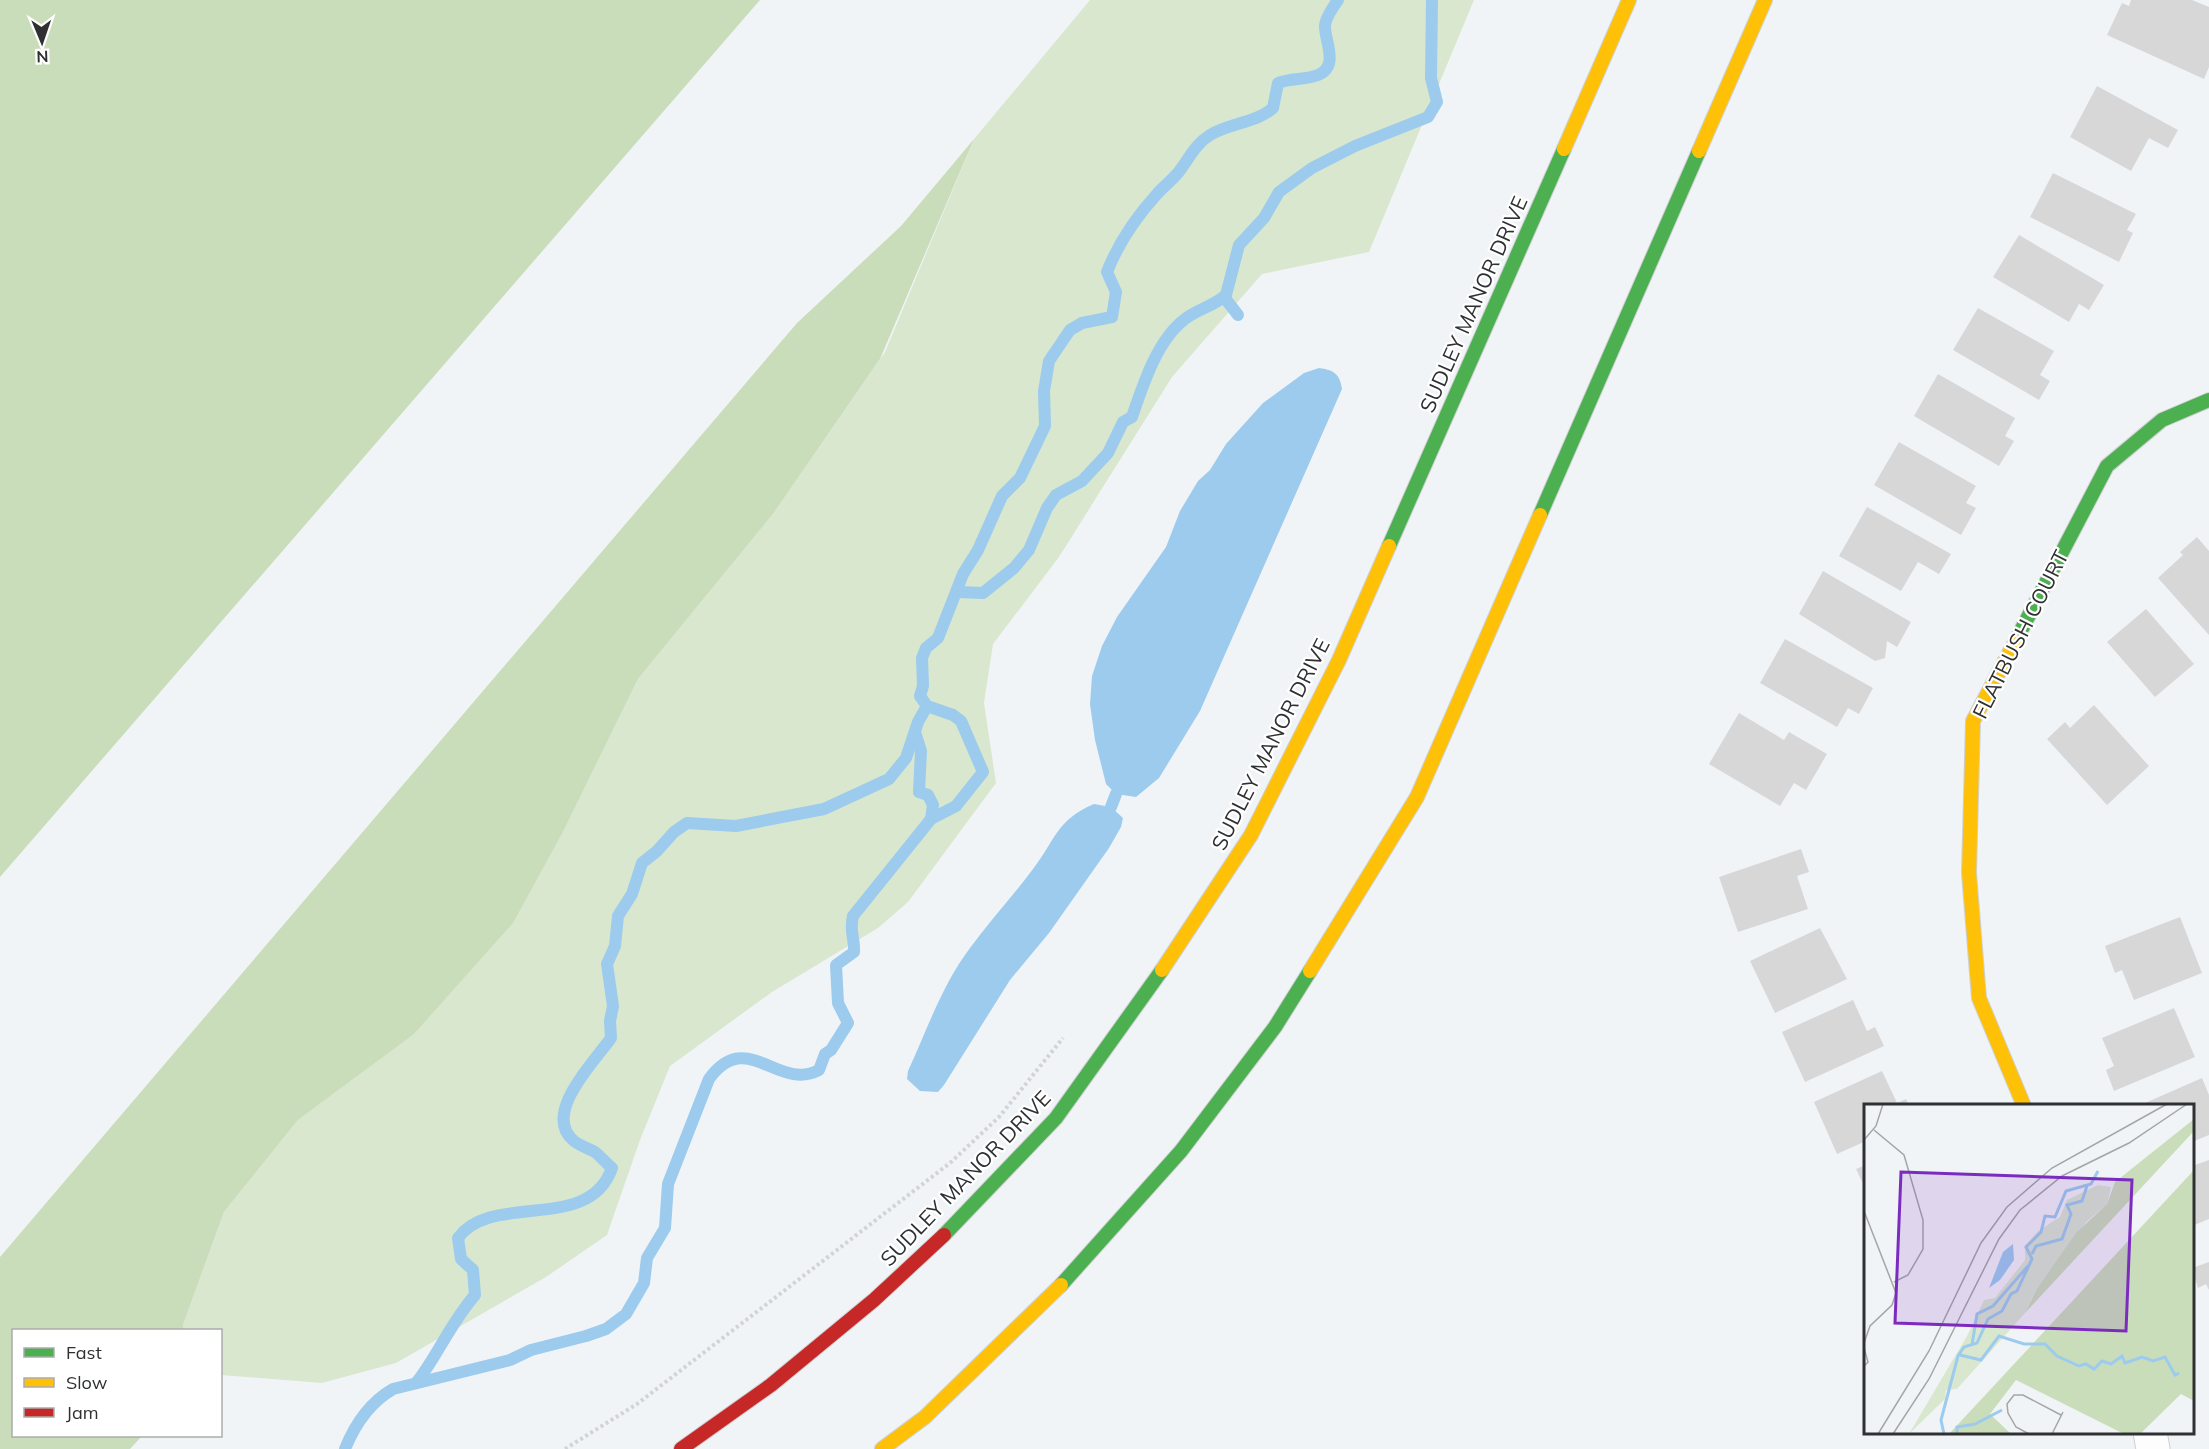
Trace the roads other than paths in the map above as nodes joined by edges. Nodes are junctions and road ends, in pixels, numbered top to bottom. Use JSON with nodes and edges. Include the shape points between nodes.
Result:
{"nodes":[{"id":1,"x":1629,"y":0,"type":"edge"},
{"id":2,"x":1766,"y":0,"type":"edge"},
{"id":3,"x":2209,"y":400,"type":"edge"},
{"id":4,"x":2023,"y":1104,"type":"edge"},
{"id":5,"x":2150,"y":1434,"type":"edge"},
{"id":6,"x":681,"y":1449,"type":"edge"},
{"id":7,"x":882,"y":1449,"type":"edge"},
{"id":8,"x":2153,"y":1449,"type":"edge"}],
"edges":[{"from":1,"to":6,"type":"main road","name":"SUDLEY MANOR DRIVE","via":[[1339,660],[1251,835],[1148,993],[1056,1118],[964,1216],[874,1300],[771,1385]]},
{"from":2,"to":7,"type":"main road","via":[[1417,797],[1275,1027],[1181,1151],[1077,1269],[925,1417]]},
{"from":3,"to":4,"type":"main road","name":"FLATBUSH COURT","via":[[2162,420],[2107,466],[1973,721],[1969,873],[1979,998]]},
{"from":5,"to":8,"type":"street"}]}
